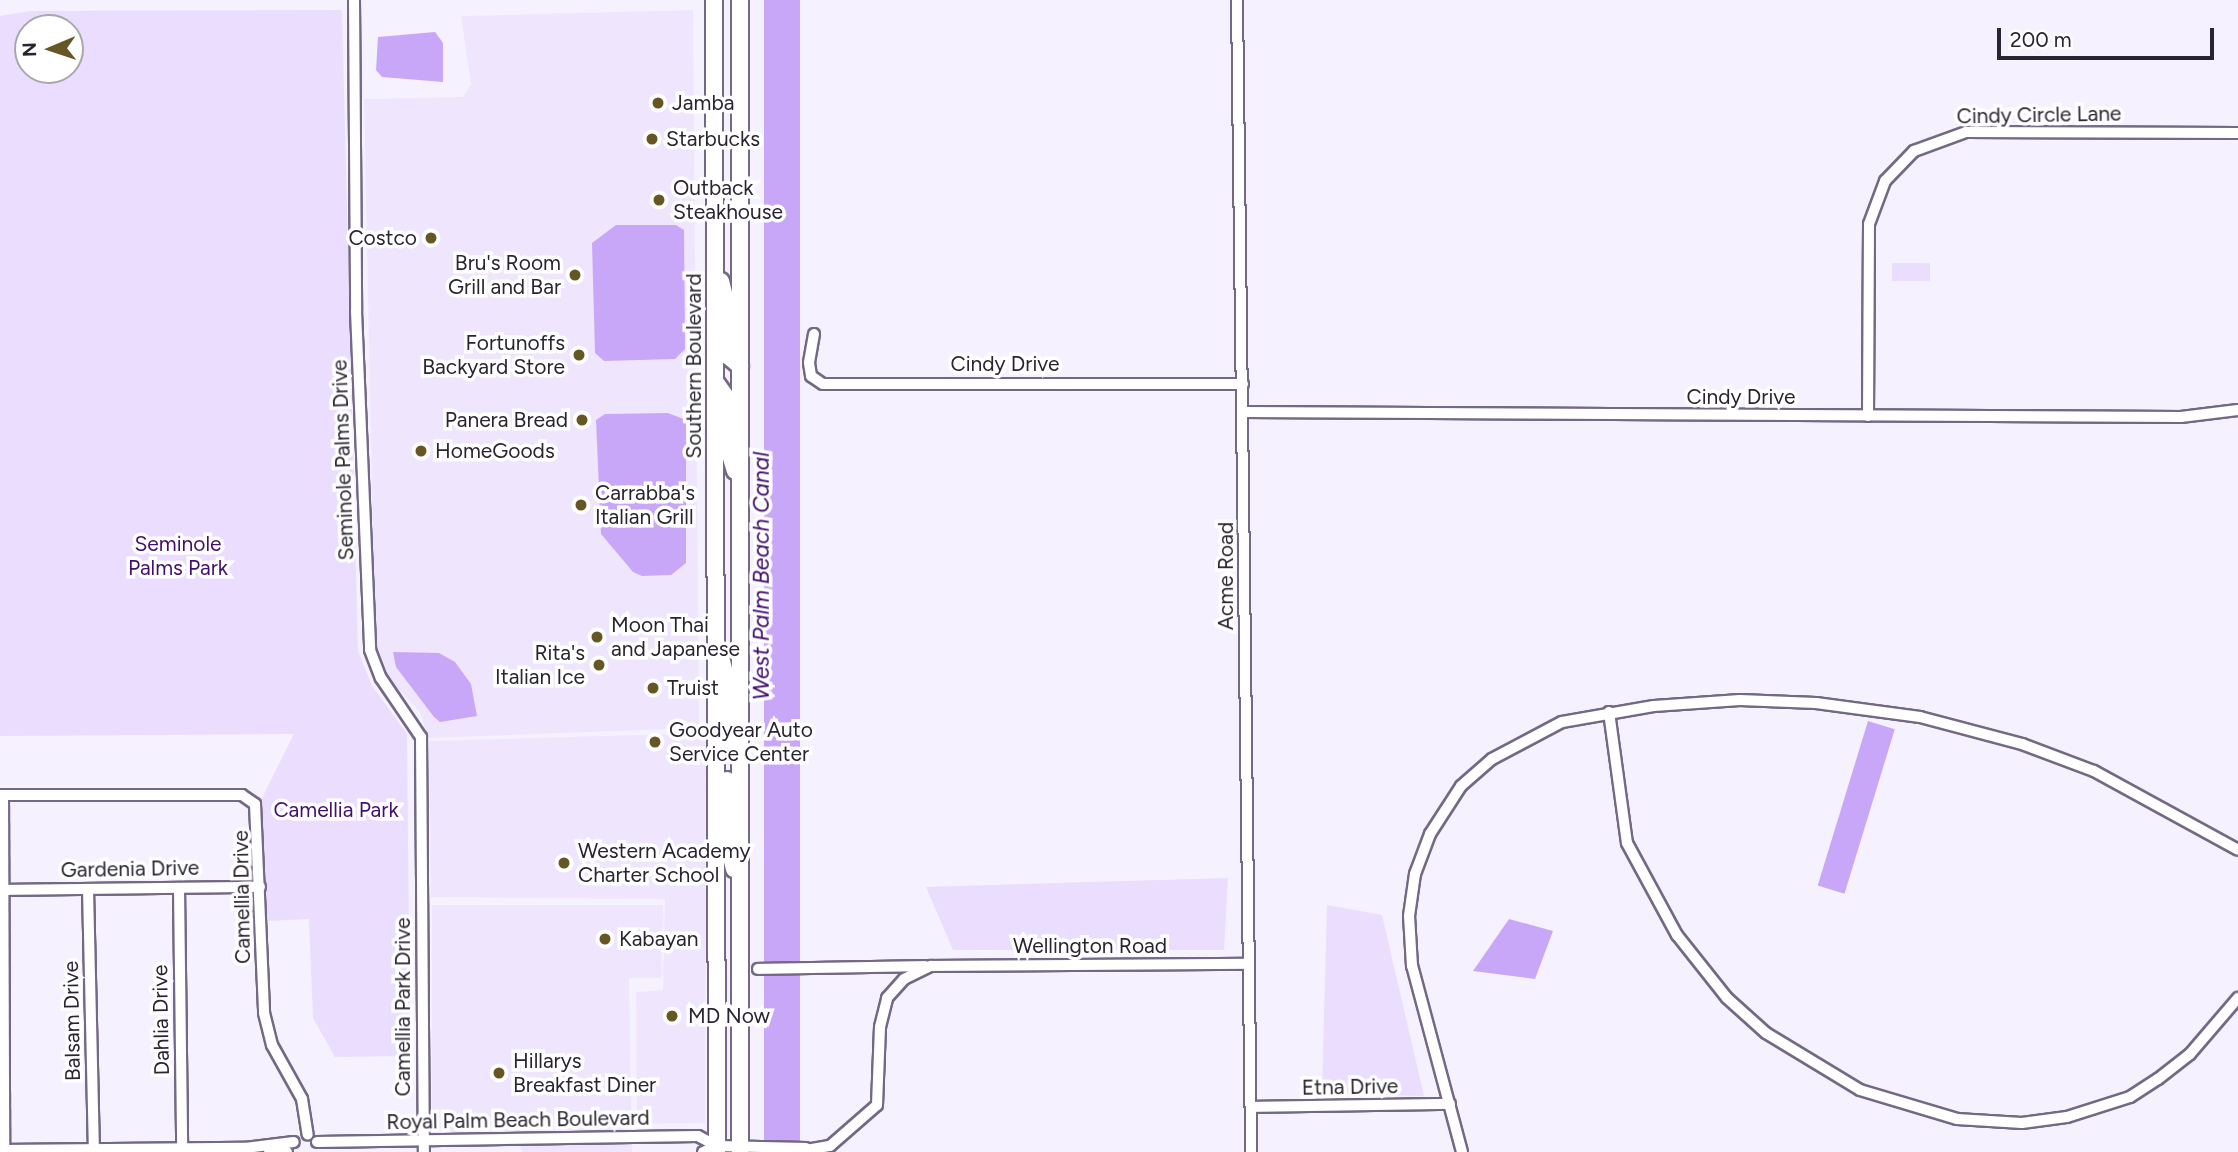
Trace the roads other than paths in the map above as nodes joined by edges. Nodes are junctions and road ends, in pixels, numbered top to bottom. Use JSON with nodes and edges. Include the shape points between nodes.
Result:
{"nodes":[{"id":1,"x":354,"y":0,"type":"edge"},
{"id":2,"x":714,"y":0,"type":"edge"},
{"id":3,"x":740,"y":0,"type":"edge"},
{"id":4,"x":1237,"y":0,"type":"edge"},
{"id":5,"x":2238,"y":133,"type":"edge"},
{"id":6,"x":715,"y":259,"type":"junction"},
{"id":7,"x":814,"y":334,"type":"dead end"},
{"id":8,"x":740,"y":366,"type":"junction"},
{"id":9,"x":715,"y":380,"type":"junction"},
{"id":10,"x":1243,"y":384,"type":"junction"},
{"id":11,"x":2238,"y":410,"type":"edge"},
{"id":12,"x":1244,"y":412,"type":"junction"},
{"id":13,"x":1868,"y":416,"type":"junction"},
{"id":14,"x":740,"y":490,"type":"junction"},
{"id":15,"x":716,"y":638,"type":"junction"},
{"id":16,"x":1609,"y":712,"type":"junction"},
{"id":17,"x":740,"y":746,"type":"junction"},
{"id":18,"x":716,"y":757,"type":"junction"},
{"id":19,"x":2,"y":795,"type":"edge"},
{"id":20,"x":2238,"y":850,"type":"edge"},
{"id":21,"x":260,"y":887,"type":"junction"},
{"id":22,"x":179,"y":888,"type":"junction"},
{"id":23,"x":88,"y":889,"type":"junction"},
{"id":24,"x":2,"y":890,"type":"edge"},
{"id":25,"x":740,"y":891,"type":"junction"},
{"id":26,"x":422,"y":903,"type":"joint"},
{"id":27,"x":1249,"y":964,"type":"junction"},
{"id":28,"x":931,"y":966,"type":"junction"},
{"id":29,"x":758,"y":969,"type":"dead end"},
{"id":30,"x":3,"y":974,"type":"edge"},
{"id":31,"x":2238,"y":998,"type":"edge"},
{"id":32,"x":1450,"y":1104,"type":"junction"},
{"id":33,"x":1251,"y":1107,"type":"junction"},
{"id":34,"x":303,"y":1145,"type":"edge"},
{"id":35,"x":424,"y":1147,"type":"edge"},
{"id":36,"x":759,"y":1147,"type":"junction"},
{"id":37,"x":807,"y":1148,"type":"junction"},
{"id":38,"x":740,"y":1149,"type":"edge"},
{"id":39,"x":712,"y":1150,"type":"edge"},
{"id":40,"x":3,"y":1151,"type":"edge"},
{"id":41,"x":94,"y":1151,"type":"edge"},
{"id":42,"x":182,"y":1151,"type":"edge"},
{"id":43,"x":774,"y":1152,"type":"edge"},
{"id":44,"x":794,"y":1152,"type":"edge"},
{"id":45,"x":1251,"y":1152,"type":"edge"},
{"id":46,"x":1462,"y":1152,"type":"edge"}],
"edges":[{"from":1,"to":26,"type":"street","name":"Seminole Palms Drive","via":[[356,311],[370,650],[381,678],[421,737]]},
{"from":2,"to":6,"type":"highway","name":"Southern Boulevard"},
{"from":3,"to":8,"type":"highway"},
{"from":4,"to":10,"type":"street","name":"Acme Road"},
{"from":5,"to":13,"type":"street","name":"Cindy Circle Lane","via":[[1966,132],[1912,153],[1885,181],[1869,224]]},
{"from":6,"to":8,"type":"highway","via":[[728,309],[728,356]]},
{"from":6,"to":9,"type":"highway","name":"Southern Boulevard"},
{"from":7,"to":10,"type":"street","name":"Cindy Drive","via":[[811,376],[823,384]]},
{"from":8,"to":14,"type":"highway"},
{"from":9,"to":14,"type":"highway","via":[[727,398],[727,445]]},
{"from":9,"to":15,"type":"highway","name":"Southern Boulevard"},
{"from":10,"to":12,"type":"street","name":"Acme Road"},
{"from":11,"to":13,"type":"street","name":"Cindy Drive","via":[[2181,417]]},
{"from":12,"to":13,"type":"street","name":"Cindy Drive"},
{"from":12,"to":27,"type":"street","name":"Acme Road"},
{"from":14,"to":17,"type":"highway"},
{"from":15,"to":17,"type":"highway","via":[[729,689],[729,740]]},
{"from":15,"to":18,"type":"highway","name":"Southern Boulevard"},
{"from":16,"to":20,"type":"street","via":[[1778,701],[1949,723],[2094,771]]},
{"from":16,"to":31,"type":"street","via":[[1627,843],[1677,935],[1727,998],[1766,1033],[1860,1090],[1957,1119],[2022,1123],[2067,1117],[2130,1097],[2158,1079],[2190,1054]]},
{"from":16,"to":32,"type":"street","via":[[1542,730],[1476,771],[1440,815],[1421,854],[1411,895],[1410,952]]},
{"from":17,"to":25,"type":"highway"},
{"from":18,"to":25,"type":"highway","via":[[727,774],[727,841]]},
{"from":18,"to":39,"type":"highway","name":"Southern Boulevard"},
{"from":19,"to":21,"type":"street","name":"Camellia Drive","via":[[242,795],[259,814]]},
{"from":19,"to":24,"type":"street"},
{"from":21,"to":22,"type":"street","name":"Gardenia Drive"},
{"from":21,"to":34,"type":"street","name":"Camellia Drive","via":[[267,1029],[305,1112]]},
{"from":22,"to":23,"type":"street","name":"Gardenia Drive"},
{"from":22,"to":42,"type":"street","name":"Dahlia Drive"},
{"from":23,"to":24,"type":"street","name":"Gardenia Drive"},
{"from":23,"to":41,"type":"street","name":"Balsam Drive"},
{"from":24,"to":30,"type":"street"},
{"from":25,"to":38,"type":"highway"},
{"from":26,"to":35,"type":"street","name":"Camellia Park Drive"},
{"from":27,"to":28,"type":"street","name":"Wellington Road"},
{"from":27,"to":33,"type":"street","name":"Acme Road"},
{"from":28,"to":29,"type":"street","name":"Wellington Road"},
{"from":28,"to":37,"type":"street","name":"Wellington Road","via":[[904,979],[887,998],[880,1027],[877,1105],[830,1146]]},
{"from":30,"to":40,"type":"street"},
{"from":32,"to":33,"type":"street","name":"Etna Drive"},
{"from":32,"to":46,"type":"street"},
{"from":33,"to":45,"type":"street","name":"Acme Road"},
{"from":34,"to":35,"type":"street","name":"Royal Palm Beach Boulevard"},
{"from":34,"to":42,"type":"street","name":"Royal Palm Beach Boulevard"},
{"from":35,"to":39,"type":"street","name":"Royal Palm Beach Boulevard","via":[[698,1136]]},
{"from":36,"to":37,"type":"street","name":"Wellington Road"},
{"from":36,"to":38,"type":"street","name":"Wellington Road"},
{"from":36,"to":43,"type":"street","name":"Wellington Road"},
{"from":37,"to":44,"type":"street","name":"Wellington Road"},
{"from":38,"to":39,"type":"street","name":"Royal Palm Beach Boulevard"},
{"from":40,"to":41,"type":"street","name":"Royal Palm Beach Boulevard"},
{"from":41,"to":42,"type":"street","name":"Royal Palm Beach Boulevard"}]}
